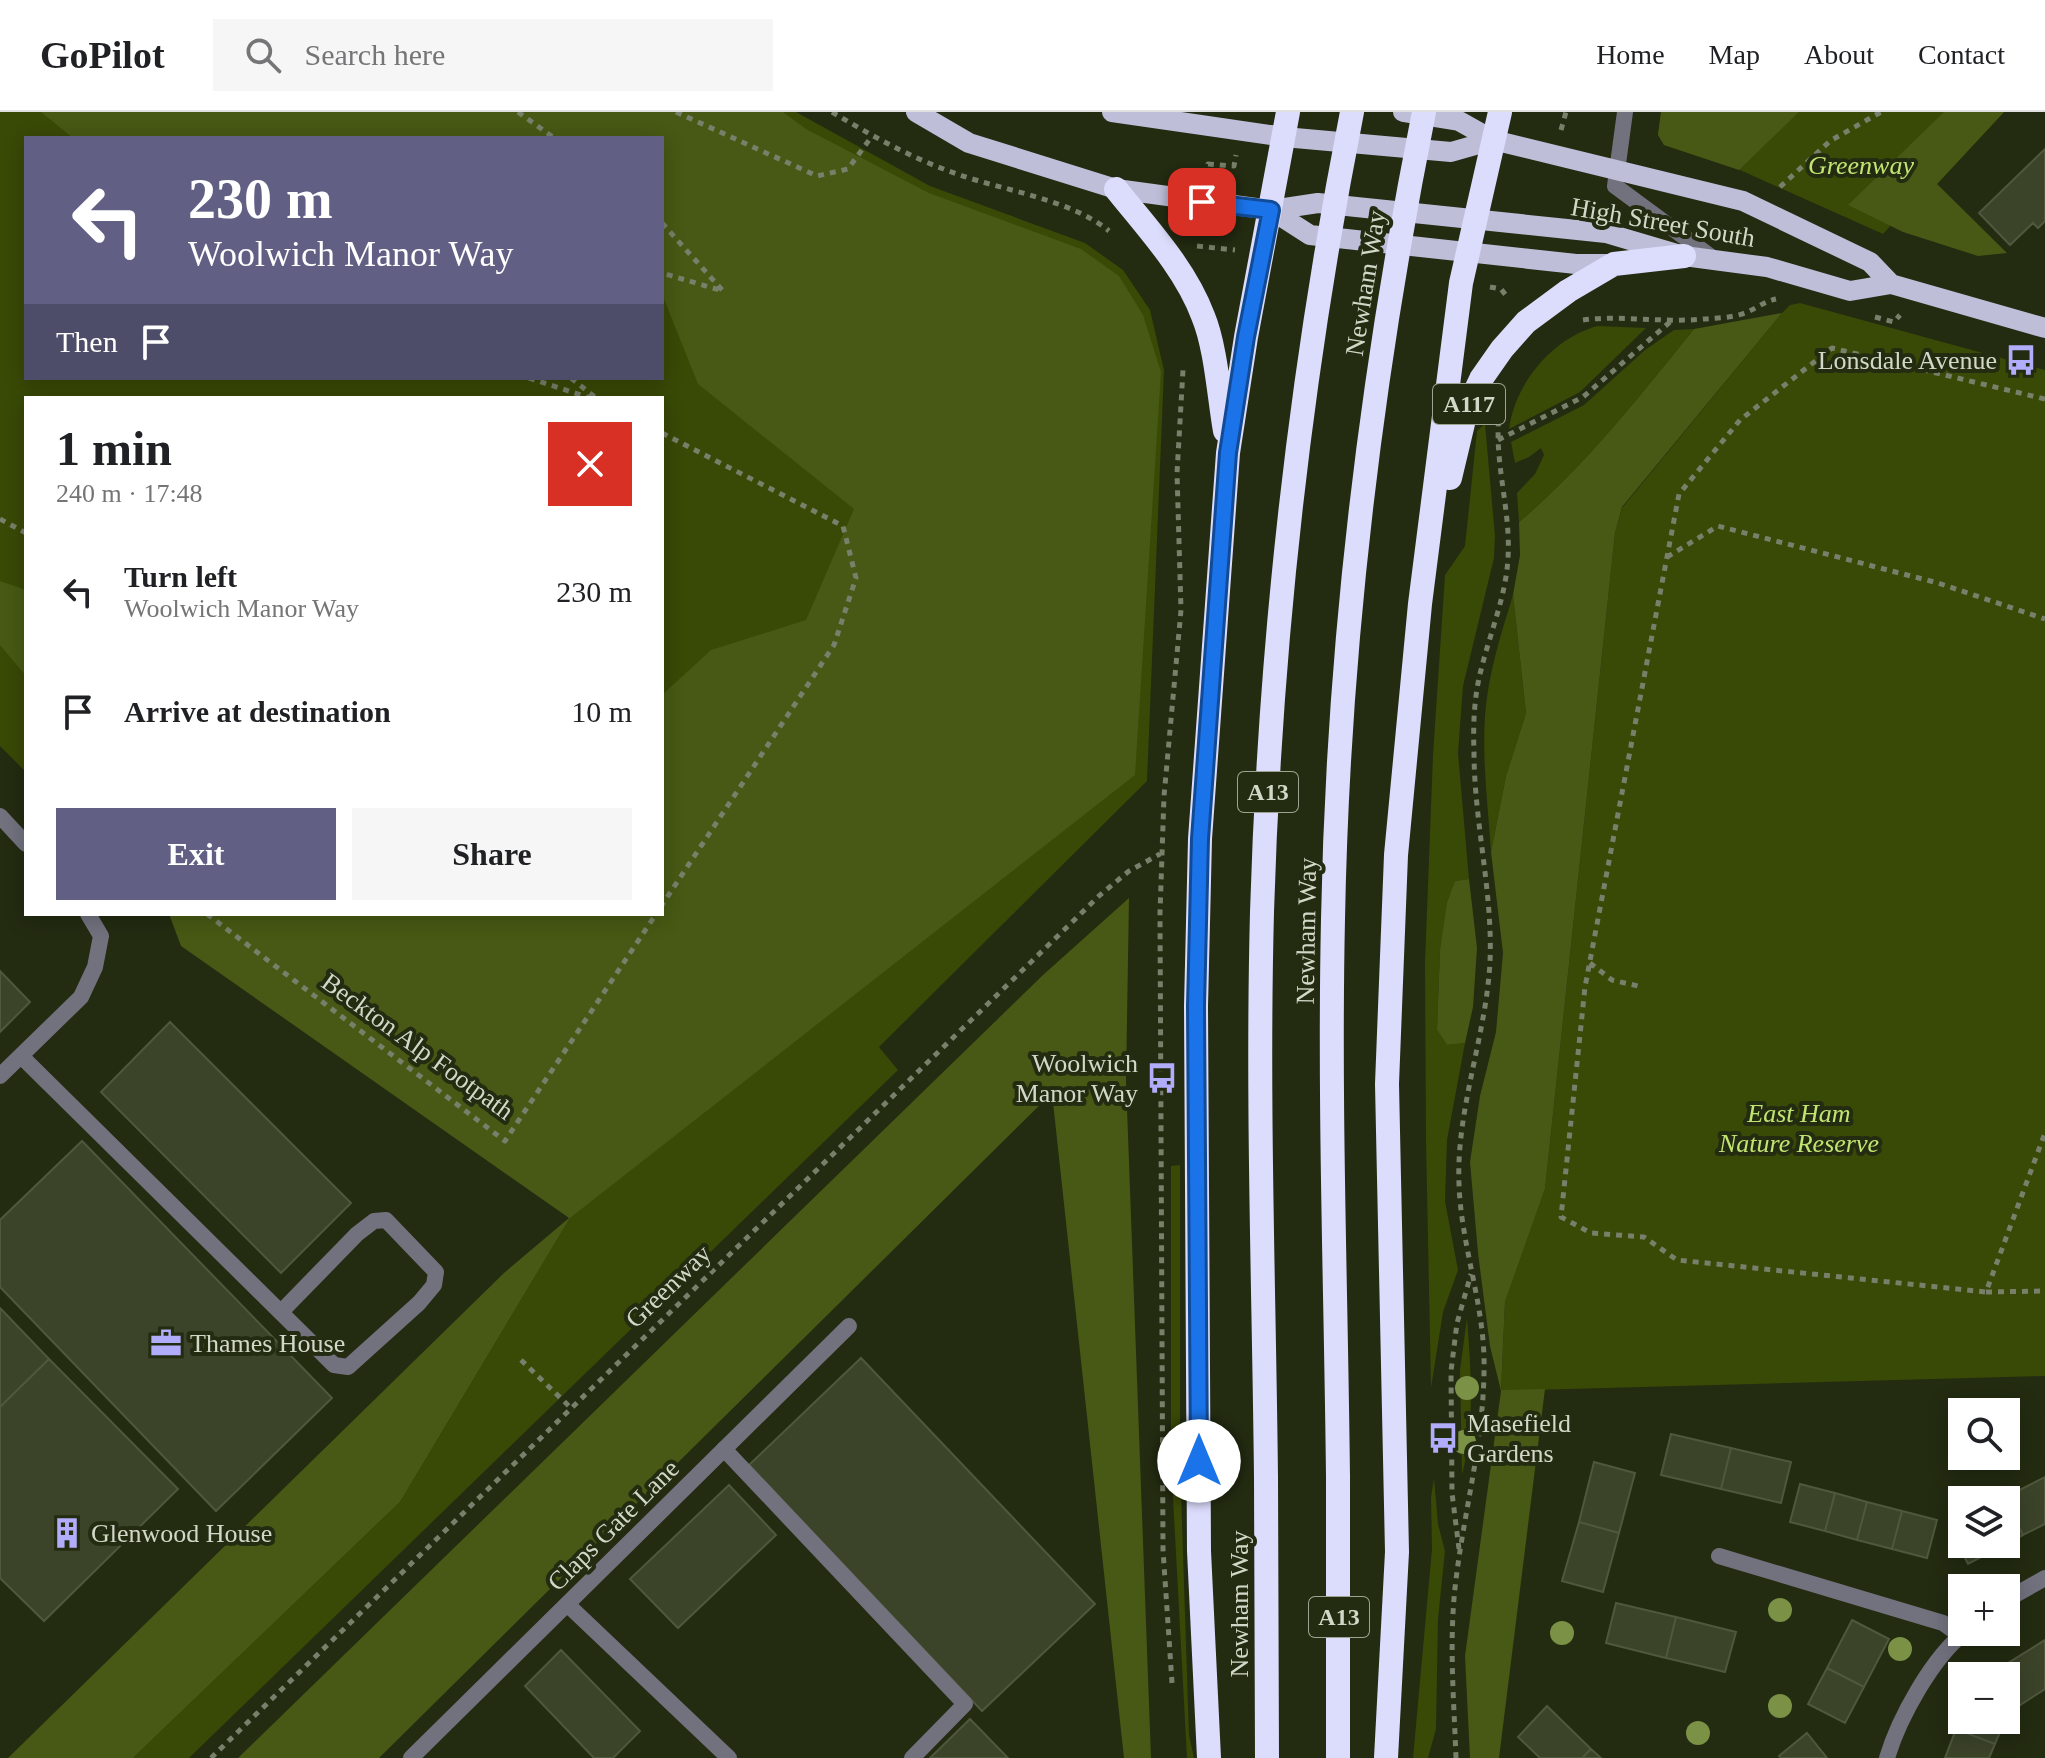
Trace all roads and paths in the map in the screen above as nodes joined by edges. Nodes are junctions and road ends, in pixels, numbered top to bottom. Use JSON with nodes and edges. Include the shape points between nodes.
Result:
{"nodes":[{"id":1,"x":518,"y":112,"type":"edge"},
{"id":2,"x":676,"y":112,"type":"edge"},
{"id":3,"x":832,"y":112,"type":"edge"},
{"id":4,"x":916,"y":112,"type":"edge"},
{"id":5,"x":1112,"y":112,"type":"edge"},
{"id":6,"x":1288,"y":112,"type":"edge"},
{"id":7,"x":1352,"y":112,"type":"edge"},
{"id":8,"x":1403,"y":112,"type":"edge"},
{"id":9,"x":1424,"y":112,"type":"edge"},
{"id":10,"x":1500,"y":112,"type":"edge"},
{"id":11,"x":1566,"y":112,"type":"edge"},
{"id":12,"x":1625,"y":112,"type":"edge"},
{"id":13,"x":1881,"y":112,"type":"edge"},
{"id":14,"x":551,"y":136,"type":"edge"},
{"id":15,"x":872,"y":136,"type":"junction"},
{"id":16,"x":1559,"y":136,"type":"dead end"},
{"id":17,"x":1284,"y":137,"type":"junction"},
{"id":18,"x":1493,"y":140,"type":"junction"},
{"id":19,"x":1236,"y":152,"type":"dead end"},
{"id":20,"x":1617,"y":169,"type":"junction"},
{"id":21,"x":1205,"y":182,"type":"dead end"},
{"id":22,"x":1116,"y":189,"type":"junction"},
{"id":23,"x":1775,"y":192,"type":"dead end"},
{"id":24,"x":1271,"y":210,"type":"junction"},
{"id":25,"x":1474,"y":217,"type":"junction"},
{"id":26,"x":664,"y":225,"type":"edge"},
{"id":27,"x":1197,"y":234,"type":"dead end"},
{"id":28,"x":1117,"y":239,"type":"dead end"},
{"id":29,"x":1245,"y":251,"type":"dead end"},
{"id":30,"x":1467,"y":251,"type":"junction"},
{"id":31,"x":1684,"y":256,"type":"junction"},
{"id":32,"x":1714,"y":259,"type":"junction"},
{"id":33,"x":1614,"y":264,"type":"junction"},
{"id":34,"x":664,"y":274,"type":"edge"},
{"id":35,"x":1891,"y":284,"type":"junction"},
{"id":36,"x":1489,"y":287,"type":"dead end"},
{"id":37,"x":1501,"y":289,"type":"dead end"},
{"id":38,"x":1760,"y":302,"type":"dead end"},
{"id":39,"x":1600,"y":318,"type":"dead end"},
{"id":40,"x":1671,"y":321,"type":"junction"},
{"id":41,"x":2045,"y":328,"type":"edge"},
{"id":42,"x":1184,"y":362,"type":"dead end"},
{"id":43,"x":535,"y":380,"type":"edge"},
{"id":44,"x":573,"y":380,"type":"edge"},
{"id":45,"x":587,"y":396,"type":"edge"},
{"id":46,"x":591,"y":396,"type":"edge"},
{"id":47,"x":2045,"y":399,"type":"edge"},
{"id":48,"x":1501,"y":408,"type":"dead end"},
{"id":49,"x":664,"y":434,"type":"edge"},
{"id":50,"x":1498,"y":440,"type":"junction"},
{"id":51,"x":1228,"y":453,"type":"junction"},
{"id":52,"x":0,"y":519,"type":"edge"},
{"id":53,"x":24,"y":532,"type":"edge"},
{"id":54,"x":1666,"y":557,"type":"junction"},
{"id":55,"x":1420,"y":604,"type":"junction"},
{"id":56,"x":2045,"y":619,"type":"edge"},
{"id":57,"x":0,"y":816,"type":"edge"},
{"id":58,"x":24,"y":842,"type":"edge"},
{"id":59,"x":1161,"y":854,"type":"junction"},
{"id":60,"x":664,"y":902,"type":"edge"},
{"id":61,"x":89,"y":916,"type":"edge"},
{"id":62,"x":210,"y":916,"type":"edge"},
{"id":63,"x":655,"y":916,"type":"edge"},
{"id":64,"x":1590,"y":963,"type":"junction"},
{"id":65,"x":1638,"y":986,"type":"dead end"},
{"id":66,"x":21,"y":1056,"type":"junction"},
{"id":67,"x":0,"y":1076,"type":"edge"},
{"id":68,"x":2045,"y":1133,"type":"edge"},
{"id":69,"x":1472,"y":1269,"type":"junction"},
{"id":70,"x":2045,"y":1291,"type":"edge"},
{"id":71,"x":1986,"y":1292,"type":"junction"},
{"id":72,"x":281,"y":1312,"type":"junction"},
{"id":73,"x":849,"y":1326,"type":"dead end"},
{"id":74,"x":521,"y":1360,"type":"dead end"},
{"id":75,"x":571,"y":1408,"type":"junction"},
{"id":76,"x":724,"y":1449,"type":"junction"},
{"id":77,"x":1459,"y":1554,"type":"junction"},
{"id":78,"x":1719,"y":1556,"type":"dead end"},
{"id":79,"x":2045,"y":1578,"type":"edge"},
{"id":80,"x":2020,"y":1592,"type":"edge"},
{"id":81,"x":568,"y":1605,"type":"junction"},
{"id":82,"x":1948,"y":1626,"type":"edge"},
{"id":83,"x":1953,"y":1646,"type":"edge"},
{"id":84,"x":1172,"y":1686,"type":"dead end"},
{"id":85,"x":211,"y":1758,"type":"edge"},
{"id":86,"x":411,"y":1758,"type":"edge"},
{"id":87,"x":729,"y":1758,"type":"edge"},
{"id":88,"x":912,"y":1758,"type":"edge"},
{"id":89,"x":1209,"y":1758,"type":"edge"},
{"id":90,"x":1267,"y":1758,"type":"edge"},
{"id":91,"x":1338,"y":1758,"type":"edge"},
{"id":92,"x":1386,"y":1758,"type":"edge"},
{"id":93,"x":1456,"y":1758,"type":"edge"},
{"id":94,"x":1887,"y":1758,"type":"edge"}],
"edges":[{"from":1,"to":14,"type":"path"},
{"from":2,"to":15,"type":"path","via":[[817,176],[848,169]]},
{"from":3,"to":15,"type":"path"},
{"from":4,"to":22,"type":"main road","number":"A117","via":[[969,143]]},
{"from":5,"to":17,"type":"main road","number":"A117"},
{"from":6,"to":17,"type":"highway"},
{"from":7,"to":90,"type":"highway","name":"Newham Way","number":"A13","bridge":true,"via":[[1310,357],[1286,543],[1271,728],[1262,913],[1261,1105]]},
{"from":8,"to":18,"type":"main road","number":"A117","via":[[1459,121]]},
{"from":9,"to":91,"type":"highway","name":"Newham Way","number":"A13","bridge":true,"via":[[1380,368],[1356,552],[1341,733],[1331,1102]]},
{"from":10,"to":18,"type":"highway","number":"A13"},
{"from":11,"to":16,"type":"path"},
{"from":12,"to":20,"type":"street"},
{"from":13,"to":23,"type":"path","via":[[1830,141]]},
{"from":15,"to":28,"type":"path","via":[[957,174],[1076,212]]},
{"from":17,"to":18,"type":"main road","number":"A117","via":[[1451,152]]},
{"from":17,"to":24,"type":"highway"},
{"from":18,"to":20,"type":"main road","name":"High Street South","number":"A117"},
{"from":18,"to":25,"type":"highway","number":"A13"},
{"from":19,"to":21,"type":"path","via":[[1234,166],[1208,164]]},
{"from":20,"to":32,"type":"street","via":[[1615,186]]},
{"from":20,"to":35,"type":"main road","name":"High Street South","number":"A117","via":[[1763,209],[1870,262]]},
{"from":22,"to":24,"type":"main road","number":"A117"},
{"from":22,"to":51,"type":"highway","number":"A13","via":[[1175,263],[1205,319]]},
{"from":24,"to":25,"type":"main road","name":"High Street South","number":"A117","via":[[1318,203]]},
{"from":24,"to":30,"type":"main road","number":"A117","via":[[1310,235]]},
{"from":24,"to":51,"type":"highway"},
{"from":25,"to":30,"type":"highway","number":"A13"},
{"from":25,"to":31,"type":"main road","name":"High Street South","number":"A117","via":[[1606,233]]},
{"from":26,"to":34,"type":"path","via":[[723,291]]},
{"from":27,"to":29,"type":"path","via":[[1195,246]]},
{"from":30,"to":33,"type":"main road","number":"A117"},
{"from":30,"to":55,"type":"highway","number":"A13"},
{"from":31,"to":32,"type":"main road","name":"High Street South","number":"A117"},
{"from":31,"to":33,"type":"highway","number":"A117"},
{"from":32,"to":35,"type":"main road","name":"High Street South","number":"A117","via":[[1767,267],[1850,291]]},
{"from":33,"to":55,"type":"highway","number":"A117","via":[[1526,322],[1481,379],[1466,411]]},
{"from":35,"to":41,"type":"main road","name":"High Street South","number":"A117"},
{"from":36,"to":37,"type":"path"},
{"from":38,"to":40,"type":"path","via":[[1741,314]]},
{"from":39,"to":40,"type":"path"},
{"from":40,"to":50,"type":"path","via":[[1583,397]]},
{"from":42,"to":59,"type":"path","via":[[1177,473],[1181,610]]},
{"from":43,"to":45,"type":"path"},
{"from":44,"to":46,"type":"path"},
{"from":47,"to":54,"type":"path","via":[[1832,348],[1740,420],[1679,494]]},
{"from":48,"to":50,"type":"path"},
{"from":49,"to":60,"type":"path","via":[[843,526],[856,578],[834,645]]},
{"from":50,"to":69,"type":"path","via":[[1508,562],[1474,715],[1474,781],[1490,963],[1459,1148],[1462,1220]]},
{"from":51,"to":89,"type":"highway","number":"A13","via":[[1200,839],[1197,991],[1199,1551]]},
{"from":52,"to":53,"type":"path"},
{"from":54,"to":56,"type":"path","via":[[1718,526],[1938,583]]},
{"from":54,"to":64,"type":"path"},
{"from":55,"to":92,"type":"highway","number":"A13","via":[[1396,855],[1387,1084],[1397,1552]]},
{"from":57,"to":58,"type":"street"},
{"from":59,"to":75,"type":"path","name":"Greenway","via":[[1100,895]]},
{"from":59,"to":84,"type":"path","via":[[1163,1550]]},
{"from":61,"to":66,"type":"street","via":[[101,936],[81,997]]},
{"from":62,"to":63,"type":"path","name":"Beckton Alp Footpath","via":[[505,1141]]},
{"from":64,"to":65,"type":"path","via":[[1612,980]]},
{"from":64,"to":71,"type":"path","via":[[1561,1217],[1591,1233],[1644,1237],[1677,1260]]},
{"from":66,"to":67,"type":"street"},
{"from":66,"to":72,"type":"street"},
{"from":68,"to":71,"type":"path"},
{"from":69,"to":77,"type":"path","via":[[1451,1371],[1452,1493]]},
{"from":69,"to":77,"type":"path","via":[[1484,1368],[1483,1415]]},
{"from":70,"to":71,"type":"path"},
{"from":72,"to":72,"type":"street","via":[[334,1365],[348,1367],[419,1303],[434,1285],[436,1272],[386,1220],[374,1221]]},
{"from":73,"to":76,"type":"street","name":"Claps Gate Lane"},
{"from":74,"to":75,"type":"path"},
{"from":75,"to":85,"type":"path","name":"Greenway"},
{"from":76,"to":81,"type":"street","name":"Claps Gate Lane"},
{"from":76,"to":88,"type":"street","via":[[965,1704]]},
{"from":77,"to":93,"type":"path","via":[[1453,1644]]},
{"from":78,"to":82,"type":"street"},
{"from":79,"to":80,"type":"street"},
{"from":81,"to":86,"type":"street","name":"Claps Gate Lane"},
{"from":81,"to":87,"type":"street"},
{"from":83,"to":94,"type":"street","via":[[1922,1684]]}]}
